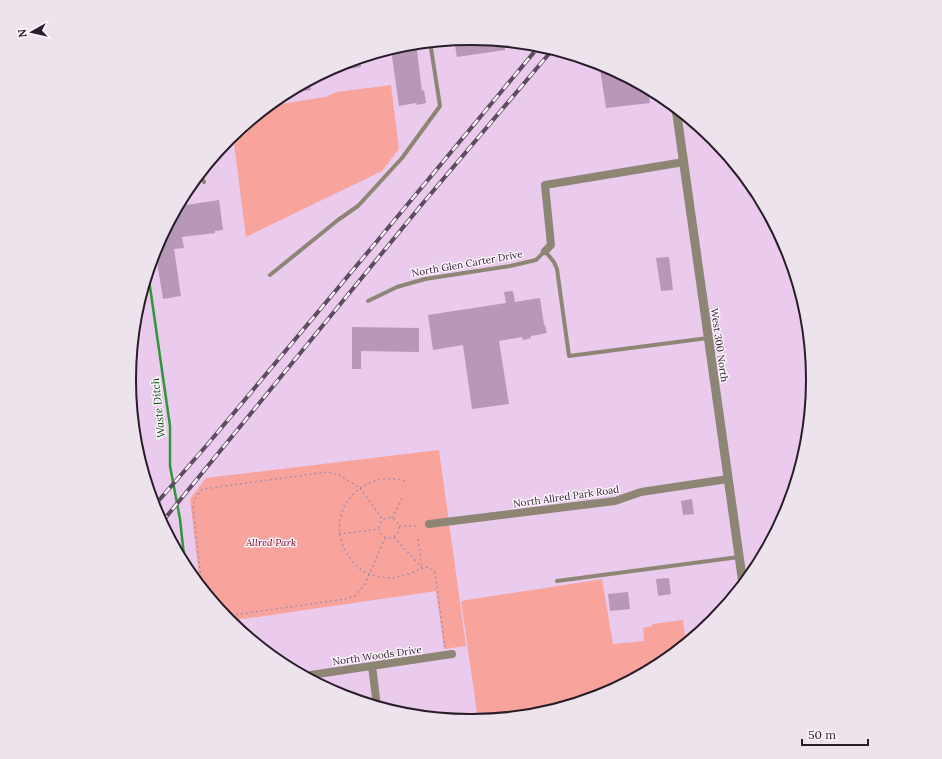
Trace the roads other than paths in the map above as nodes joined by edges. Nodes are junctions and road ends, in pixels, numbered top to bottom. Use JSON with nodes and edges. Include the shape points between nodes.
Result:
{"nodes":[{"id":1,"x":432,"y":48,"type":"edge"},
{"id":2,"x":677,"y":116,"type":"edge"},
{"id":3,"x":684,"y":162,"type":"junction"},
{"id":4,"x":544,"y":252,"type":"junction"},
{"id":5,"x":270,"y":275,"type":"dead end"},
{"id":6,"x":368,"y":301,"type":"dead end"},
{"id":7,"x":708,"y":338,"type":"junction"},
{"id":8,"x":728,"y":479,"type":"junction"},
{"id":9,"x":429,"y":524,"type":"dead end"},
{"id":10,"x":739,"y":557,"type":"junction"},
{"id":11,"x":742,"y":575,"type":"edge"},
{"id":12,"x":557,"y":582,"type":"dead end"},
{"id":13,"x":449,"y":652,"type":"road end"},
{"id":14,"x":372,"y":666,"type":"junction"},
{"id":15,"x":314,"y":675,"type":"edge"},
{"id":16,"x":376,"y":700,"type":"edge"}],
"edges":[{"from":1,"to":5,"type":"lane","via":[[440,106],[402,158],[358,206]]},
{"from":2,"to":3,"type":"street","name":"West 300 North"},
{"from":3,"to":4,"type":"street","via":[[545,185],[551,245]]},
{"from":3,"to":7,"type":"street","name":"West 300 North"},
{"from":4,"to":6,"type":"lane","name":"North Glen Carter Drive","via":[[536,260],[510,266],[425,279],[397,287]]},
{"from":4,"to":7,"type":"lane","via":[[557,269],[569,356]]},
{"from":7,"to":8,"type":"street","name":"West 300 North"},
{"from":8,"to":9,"type":"street","name":"North Allred Park Road","via":[[641,492],[615,501]]},
{"from":8,"to":10,"type":"street","name":"West 300 North"},
{"from":10,"to":11,"type":"street","name":"West 300 North"},
{"from":10,"to":12,"type":"lane"},
{"from":13,"to":14,"type":"street","name":"North Woods Drive"},
{"from":14,"to":15,"type":"street","name":"North Woods Drive"},
{"from":14,"to":16,"type":"street"}]}
